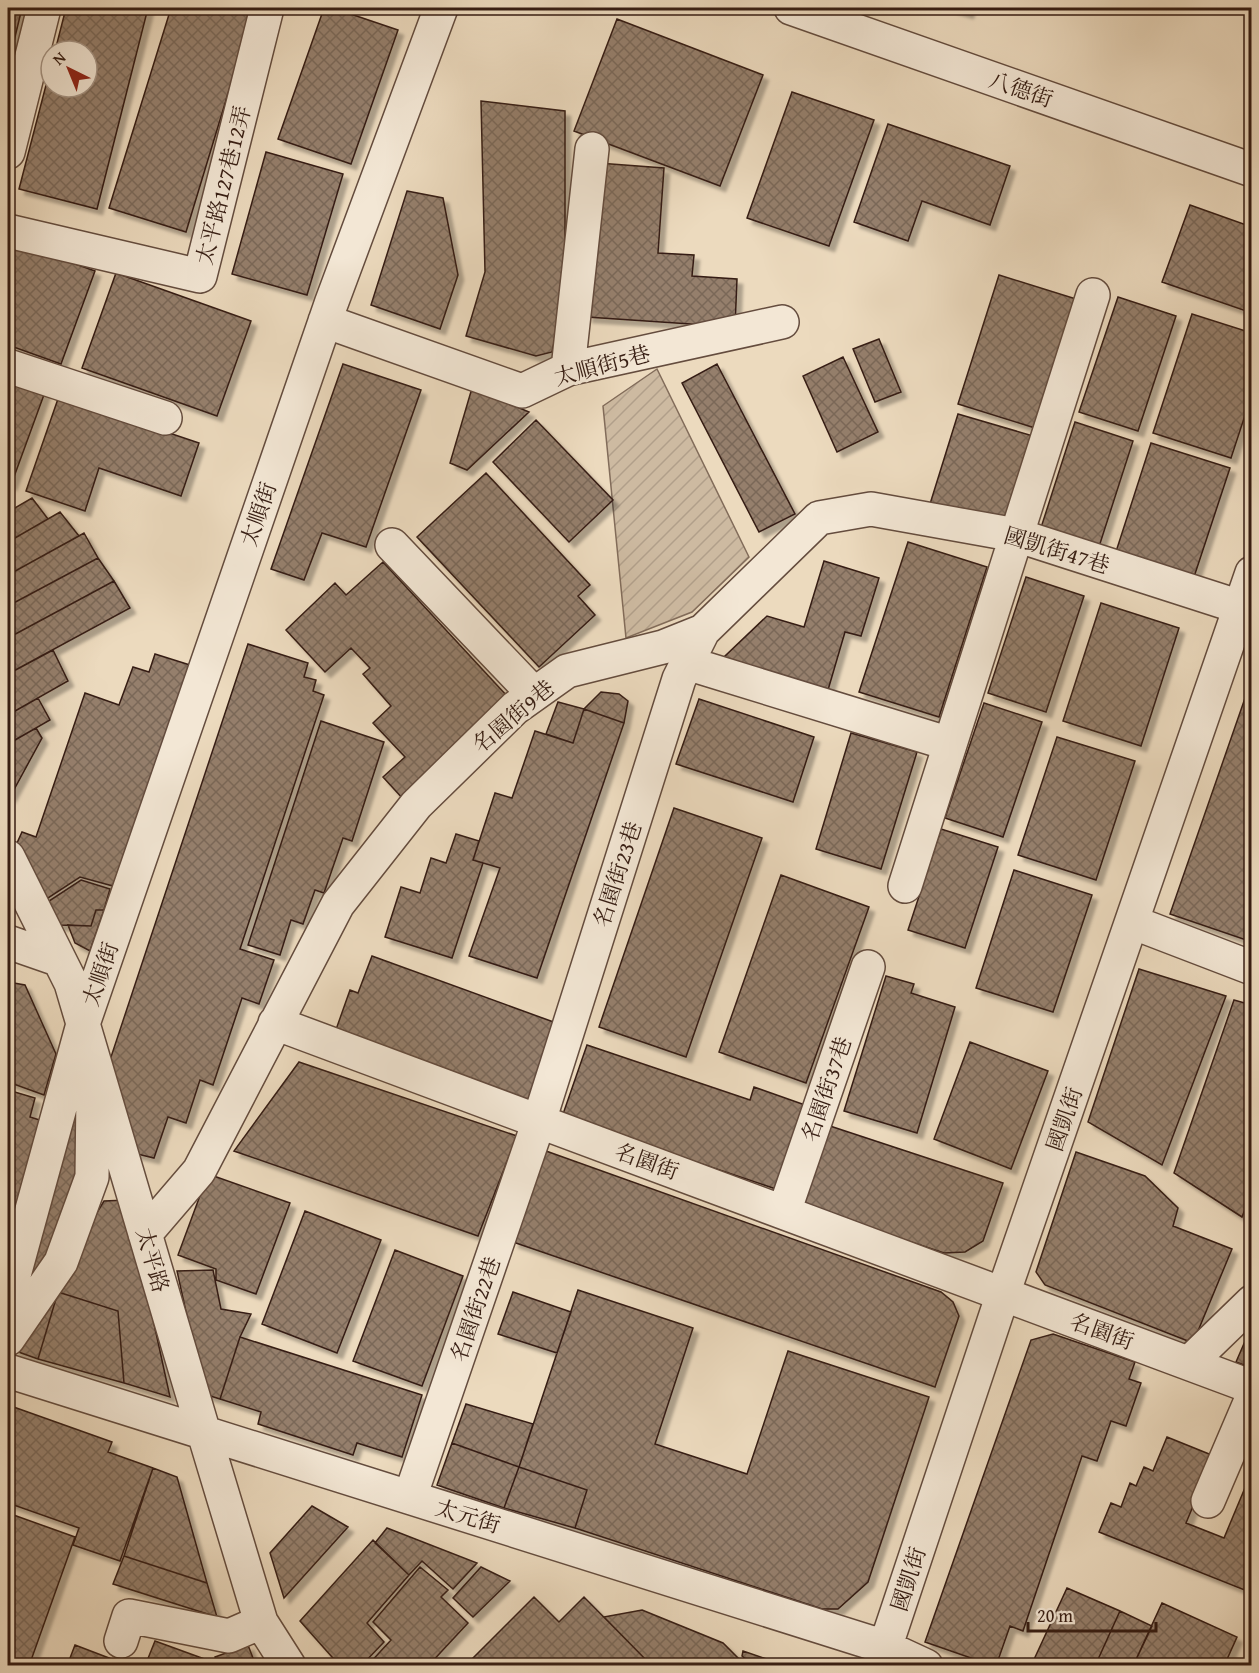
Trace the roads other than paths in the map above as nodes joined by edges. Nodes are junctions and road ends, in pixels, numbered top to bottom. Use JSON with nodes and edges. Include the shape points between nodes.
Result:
{"nodes":[{"id":1,"x":44,"y":8,"type":"edge"},
{"id":2,"x":267,"y":8,"type":"edge"},
{"id":3,"x":441,"y":8,"type":"edge"},
{"id":4,"x":791,"y":8,"type":"edge"},
{"id":5,"x":592,"y":149,"type":"dead end"},
{"id":6,"x":8,"y":152,"type":"edge"},
{"id":7,"x":1251,"y":170,"type":"edge"},
{"id":8,"x":8,"y":231,"type":"edge"},
{"id":9,"x":1093,"y":295,"type":"dead end"},
{"id":10,"x":325,"y":321,"type":"junction"},
{"id":11,"x":782,"y":322,"type":"dead end"},
{"id":12,"x":8,"y":366,"type":"edge"},
{"id":13,"x":567,"y":369,"type":"junction"},
{"id":14,"x":165,"y":418,"type":"dead end"},
{"id":15,"x":871,"y":509,"type":"joint"},
{"id":16,"x":1016,"y":536,"type":"junction"},
{"id":17,"x":392,"y":545,"type":"dead end"},
{"id":18,"x":1251,"y":573,"type":"edge"},
{"id":19,"x":1240,"y":608,"type":"junction"},
{"id":20,"x":704,"y":631,"type":"junction"},
{"id":21,"x":688,"y":661,"type":"junction"},
{"id":22,"x":534,"y":694,"type":"junction"},
{"id":23,"x":950,"y":744,"type":"junction"},
{"id":24,"x":8,"y":857,"type":"edge"},
{"id":25,"x":905,"y":886,"type":"dead end"},
{"id":26,"x":1132,"y":922,"type":"junction"},
{"id":27,"x":8,"y":942,"type":"edge"},
{"id":28,"x":57,"y":959,"type":"junction"},
{"id":29,"x":868,"y":967,"type":"dead end"},
{"id":30,"x":1251,"y":968,"type":"edge"},
{"id":31,"x":82,"y":1023,"type":"junction"},
{"id":32,"x":275,"y":1023,"type":"junction"},
{"id":33,"x":94,"y":1061,"type":"junction"},
{"id":34,"x":538,"y":1121,"type":"junction"},
{"id":35,"x":784,"y":1212,"type":"junction"},
{"id":36,"x":145,"y":1234,"type":"junction"},
{"id":37,"x":1004,"y":1294,"type":"junction"},
{"id":38,"x":8,"y":1297,"type":"edge"},
{"id":39,"x":1251,"y":1302,"type":"edge"},
{"id":40,"x":8,"y":1339,"type":"edge"},
{"id":41,"x":1189,"y":1363,"type":"junction"},
{"id":42,"x":8,"y":1371,"type":"edge"},
{"id":43,"x":1251,"y":1387,"type":"edge"},
{"id":44,"x":1251,"y":1398,"type":"edge"},
{"id":45,"x":204,"y":1433,"type":"junction"},
{"id":46,"x":410,"y":1497,"type":"junction"},
{"id":47,"x":1208,"y":1501,"type":"dead end"},
{"id":48,"x":261,"y":1622,"type":"junction"},
{"id":49,"x":121,"y":1641,"type":"dead end"},
{"id":50,"x":882,"y":1656,"type":"edge"},
{"id":51,"x":289,"y":1665,"type":"edge"},
{"id":52,"x":926,"y":1665,"type":"edge"}],
"edges":[{"from":1,"to":6,"type":"street"},
{"from":2,"to":8,"type":"street","name":"太平路127巷12弄","via":[[200,276]]},
{"from":3,"to":10,"type":"street","name":"太順街"},
{"from":4,"to":7,"type":"street","name":"八德街"},
{"from":5,"to":13,"type":"street"},
{"from":9,"to":16,"type":"street"},
{"from":10,"to":13,"type":"street","name":"太順街5巷","via":[[522,391]]},
{"from":10,"to":31,"type":"street","name":"太順街"},
{"from":11,"to":13,"type":"street","name":"太順街5巷"},
{"from":12,"to":14,"type":"street"},
{"from":15,"to":16,"type":"street","name":"國凱街47巷"},
{"from":15,"to":20,"type":"street","name":"名園街9巷","via":[[819,518]]},
{"from":16,"to":19,"type":"street","name":"國凱街47巷"},
{"from":16,"to":23,"type":"street"},
{"from":17,"to":22,"type":"street"},
{"from":18,"to":19,"type":"street","name":"國凱街"},
{"from":19,"to":26,"type":"street","name":"國凱街"},
{"from":20,"to":21,"type":"street","name":"名園街23巷"},
{"from":20,"to":22,"type":"street","name":"名園街9巷","via":[[663,647],[567,671]]},
{"from":21,"to":23,"type":"street"},
{"from":21,"to":34,"type":"street","name":"名園街23巷"},
{"from":22,"to":32,"type":"street","name":"名園街9巷","via":[[416,805],[338,904]]},
{"from":23,"to":25,"type":"street"},
{"from":24,"to":28,"type":"street","name":"太平路"},
{"from":26,"to":30,"type":"street"},
{"from":26,"to":37,"type":"street","name":"國凱街"},
{"from":27,"to":28,"type":"street"},
{"from":28,"to":31,"type":"street","name":"太平路","via":[[71,984]]},
{"from":29,"to":35,"type":"street","name":"名園街37巷"},
{"from":31,"to":33,"type":"street","name":"太平路"},
{"from":31,"to":38,"type":"street","name":"太順街"},
{"from":32,"to":34,"type":"street","name":"名園街"},
{"from":32,"to":36,"type":"street","via":[[199,1171]]},
{"from":33,"to":36,"type":"street","name":"太平路"},
{"from":33,"to":40,"type":"street","via":[[92,1177],[61,1262]]},
{"from":34,"to":35,"type":"street","name":"名園街"},
{"from":34,"to":46,"type":"street","name":"名園街22巷"},
{"from":35,"to":37,"type":"street","name":"名園街"},
{"from":36,"to":45,"type":"street","name":"太平路"},
{"from":37,"to":41,"type":"street","name":"名園街"},
{"from":37,"to":50,"type":"street","name":"國凱街"},
{"from":39,"to":41,"type":"street"},
{"from":41,"to":43,"type":"street","name":"名園街"},
{"from":42,"to":45,"type":"street","name":"太元街"},
{"from":44,"to":47,"type":"street"},
{"from":45,"to":46,"type":"street","name":"太元街"},
{"from":45,"to":48,"type":"street","name":"太平路"},
{"from":46,"to":50,"type":"street","name":"太元街"},
{"from":48,"to":49,"type":"street","via":[[229,1636],[129,1616]]},
{"from":48,"to":51,"type":"street","name":"太平路"},
{"from":50,"to":52,"type":"street","name":"太元街"}]}
